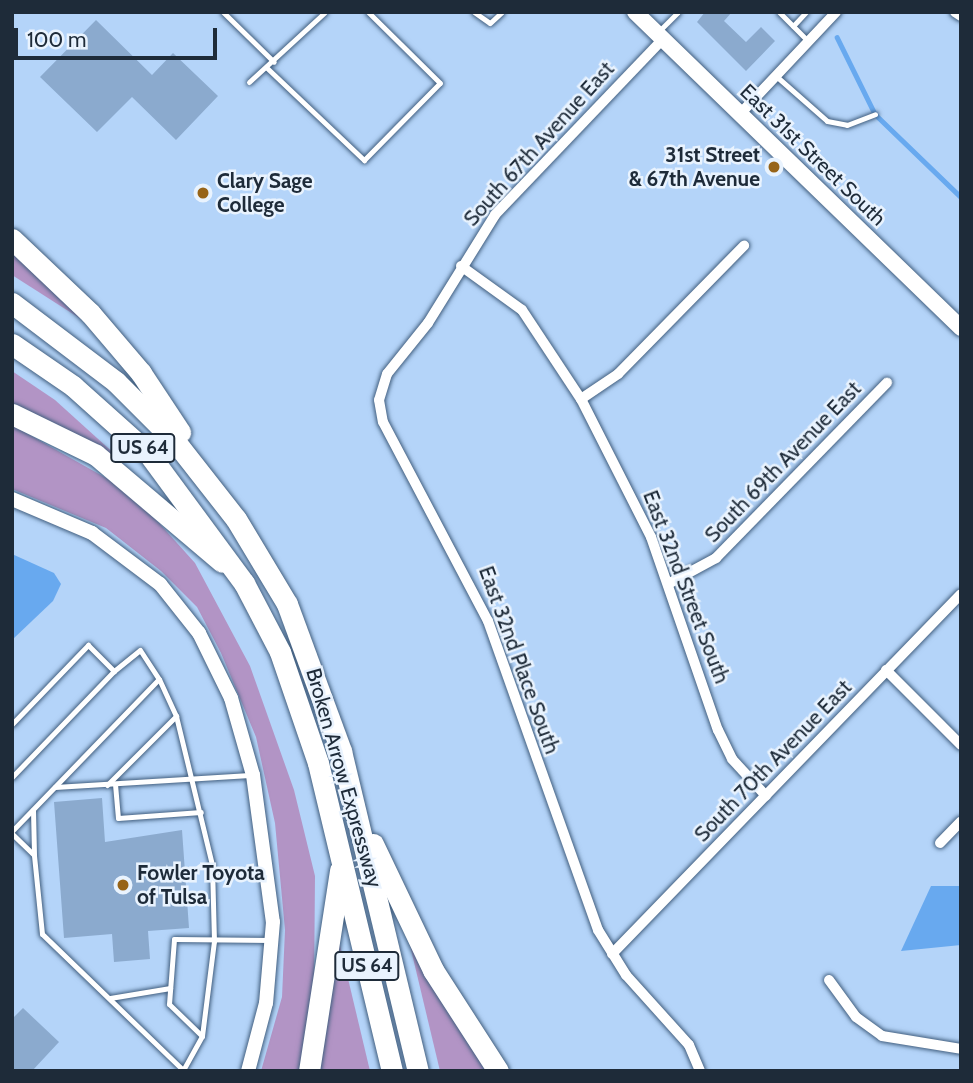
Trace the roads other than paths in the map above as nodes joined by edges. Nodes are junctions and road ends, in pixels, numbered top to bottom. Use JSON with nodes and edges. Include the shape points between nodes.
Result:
{"nodes":[{"id":1,"x":223,"y":12,"type":"edge"},
{"id":2,"x":324,"y":12,"type":"edge"},
{"id":3,"x":368,"y":12,"type":"edge"},
{"id":4,"x":474,"y":12,"type":"edge"},
{"id":5,"x":502,"y":12,"type":"edge"},
{"id":6,"x":635,"y":12,"type":"edge"},
{"id":7,"x":678,"y":12,"type":"edge"},
{"id":8,"x":779,"y":12,"type":"edge"},
{"id":9,"x":806,"y":12,"type":"edge"},
{"id":10,"x":836,"y":12,"type":"edge"},
{"id":11,"x":955,"y":12,"type":"edge"},
{"id":12,"x":961,"y":16,"type":"edge"},
{"id":13,"x":793,"y":26,"type":"junction"},
{"id":14,"x":660,"y":36,"type":"junction"},
{"id":15,"x":809,"y":43,"type":"junction"},
{"id":16,"x":274,"y":62,"type":"junction"},
{"id":17,"x":267,"y":68,"type":"junction"},
{"id":18,"x":776,"y":76,"type":"junction"},
{"id":19,"x":249,"y":82,"type":"dead end"},
{"id":20,"x":740,"y":114,"type":"junction"},
{"id":21,"x":875,"y":114,"type":"dead end"},
{"id":22,"x":12,"y":239,"type":"edge"},
{"id":23,"x":744,"y":246,"type":"dead end"},
{"id":24,"x":461,"y":266,"type":"junction"},
{"id":25,"x":12,"y":303,"type":"edge"},
{"id":26,"x":961,"y":328,"type":"edge"},
{"id":27,"x":12,"y":344,"type":"edge"},
{"id":28,"x":887,"y":383,"type":"dead end"},
{"id":29,"x":382,"y":385,"type":"joint"},
{"id":30,"x":581,"y":399,"type":"junction"},
{"id":31,"x":12,"y":414,"type":"edge"},
{"id":32,"x":12,"y":499,"type":"edge"},
{"id":33,"x":236,"y":519,"type":"junction"},
{"id":34,"x":244,"y":583,"type":"junction"},
{"id":35,"x":668,"y":584,"type":"junction"},
{"id":36,"x":961,"y":594,"type":"edge"},
{"id":37,"x":886,"y":670,"type":"junction"},
{"id":38,"x":114,"y":671,"type":"junction"},
{"id":39,"x":159,"y":679,"type":"junction"},
{"id":40,"x":176,"y":716,"type":"junction"},
{"id":41,"x":12,"y":724,"type":"edge"},
{"id":42,"x":961,"y":745,"type":"edge"},
{"id":43,"x":253,"y":775,"type":"junction"},
{"id":44,"x":12,"y":777,"type":"edge"},
{"id":45,"x":194,"y":782,"type":"junction"},
{"id":46,"x":107,"y":785,"type":"junction"},
{"id":47,"x":115,"y":785,"type":"junction"},
{"id":48,"x":55,"y":787,"type":"junction"},
{"id":49,"x":766,"y":796,"type":"junction"},
{"id":50,"x":33,"y":810,"type":"junction"},
{"id":51,"x":356,"y":811,"type":"junction"},
{"id":52,"x":201,"y":812,"type":"junction"},
{"id":53,"x":961,"y":821,"type":"edge"},
{"id":54,"x":12,"y":832,"type":"edge"},
{"id":55,"x":940,"y":844,"type":"dead end"},
{"id":56,"x":34,"y":855,"type":"junction"},
{"id":57,"x":342,"y":861,"type":"junction"},
{"id":58,"x":274,"y":940,"type":"junction"},
{"id":59,"x":214,"y":941,"type":"junction"},
{"id":60,"x":612,"y":954,"type":"junction"},
{"id":61,"x":829,"y":980,"type":"dead end"},
{"id":62,"x":170,"y":988,"type":"junction"},
{"id":63,"x":110,"y":998,"type":"junction"},
{"id":64,"x":202,"y":1036,"type":"junction"},
{"id":65,"x":961,"y":1049,"type":"edge"},
{"id":66,"x":248,"y":1071,"type":"edge"},
{"id":67,"x":309,"y":1071,"type":"edge"},
{"id":68,"x":392,"y":1071,"type":"edge"},
{"id":69,"x":418,"y":1071,"type":"edge"},
{"id":70,"x":498,"y":1071,"type":"edge"},
{"id":71,"x":699,"y":1071,"type":"edge"}],
"edges":[{"from":1,"to":16,"type":"lane"},
{"from":2,"to":16,"type":"lane"},
{"from":3,"to":17,"type":"lane","via":[[440,83],[365,160]]},
{"from":4,"to":5,"type":"lane","via":[[490,23]]},
{"from":6,"to":14,"type":"main road","name":"East 31st Street South"},
{"from":7,"to":14,"type":"lane"},
{"from":8,"to":13,"type":"lane"},
{"from":9,"to":13,"type":"lane"},
{"from":10,"to":15,"type":"street"},
{"from":11,"to":12,"type":"street"},
{"from":13,"to":15,"type":"lane"},
{"from":14,"to":20,"type":"main road","name":"East 31st Street South"},
{"from":14,"to":24,"type":"street","name":"South 67th Avenue East","via":[[509,199]]},
{"from":15,"to":18,"type":"street"},
{"from":16,"to":17,"type":"lane"},
{"from":17,"to":19,"type":"lane"},
{"from":18,"to":20,"type":"street"},
{"from":18,"to":21,"type":"lane","via":[[827,121],[847,125]]},
{"from":20,"to":26,"type":"main road","name":"East 31st Street South"},
{"from":22,"to":33,"type":"highway","via":[[141,373]]},
{"from":23,"to":30,"type":"street","via":[[618,374]]},
{"from":24,"to":29,"type":"street","name":"South 67th Avenue East"},
{"from":24,"to":30,"type":"street","name":"East 32nd Street South","via":[[522,310]]},
{"from":25,"to":33,"type":"highway","name":"Broken Arrow Expressway","number":"US 64","via":[[143,408]]},
{"from":27,"to":34,"type":"highway","name":"Broken Arrow Expressway","number":"US 64","via":[[73,386],[148,453]]},
{"from":28,"to":35,"type":"street","name":"South 69th Avenue East","via":[[716,558]]},
{"from":29,"to":60,"type":"street","name":"East 32nd Place South","via":[[383,422],[473,587],[584,900]]},
{"from":30,"to":35,"type":"street","name":"East 32nd Street South","via":[[635,502]]},
{"from":31,"to":34,"type":"highway","via":[[96,455],[134,482]]},
{"from":32,"to":43,"type":"street","via":[[92,533],[160,584],[213,659]]},
{"from":33,"to":51,"type":"highway","name":"Broken Arrow Expressway","number":"US 64","via":[[310,658]]},
{"from":34,"to":57,"type":"highway","name":"Broken Arrow Expressway","number":"US 64","via":[[292,680]]},
{"from":35,"to":49,"type":"street","name":"East 32nd Street South","via":[[718,730],[732,759]]},
{"from":36,"to":37,"type":"street","name":"South 70th Avenue East"},
{"from":37,"to":42,"type":"street"},
{"from":37,"to":49,"type":"street","name":"South 70th Avenue East"},
{"from":38,"to":39,"type":"lane","via":[[140,650]]},
{"from":38,"to":41,"type":"lane","via":[[88,645]]},
{"from":38,"to":44,"type":"lane"},
{"from":39,"to":40,"type":"lane"},
{"from":39,"to":48,"type":"lane"},
{"from":40,"to":45,"type":"lane"},
{"from":40,"to":46,"type":"lane"},
{"from":43,"to":45,"type":"lane"},
{"from":43,"to":58,"type":"street","via":[[271,877]]},
{"from":45,"to":47,"type":"lane"},
{"from":45,"to":52,"type":"lane"},
{"from":46,"to":47,"type":"lane"},
{"from":46,"to":48,"type":"lane"},
{"from":47,"to":52,"type":"lane","via":[[118,818]]},
{"from":48,"to":50,"type":"lane"},
{"from":49,"to":60,"type":"street","name":"South 70th Avenue East"},
{"from":50,"to":54,"type":"lane"},
{"from":50,"to":56,"type":"lane"},
{"from":51,"to":69,"type":"highway","name":"Broken Arrow Expressway","number":"US 64"},
{"from":51,"to":70,"type":"highway","via":[[433,970]]},
{"from":52,"to":59,"type":"lane","via":[[212,864]]},
{"from":53,"to":55,"type":"street"},
{"from":54,"to":56,"type":"lane"},
{"from":56,"to":63,"type":"lane","via":[[42,934]]},
{"from":57,"to":67,"type":"highway"},
{"from":57,"to":68,"type":"highway","name":"Broken Arrow Expressway","number":"US 64"},
{"from":58,"to":59,"type":"lane"},
{"from":58,"to":66,"type":"street"},
{"from":59,"to":62,"type":"lane","via":[[174,939]]},
{"from":59,"to":64,"type":"lane"},
{"from":60,"to":71,"type":"street","name":"East 32nd Place South","via":[[689,1045]]},
{"from":61,"to":65,"type":"street","via":[[873,1031]]},
{"from":62,"to":63,"type":"lane"},
{"from":62,"to":64,"type":"lane","via":[[169,1004]]},
{"from":63,"to":64,"type":"lane","via":[[183,1070]]}]}
